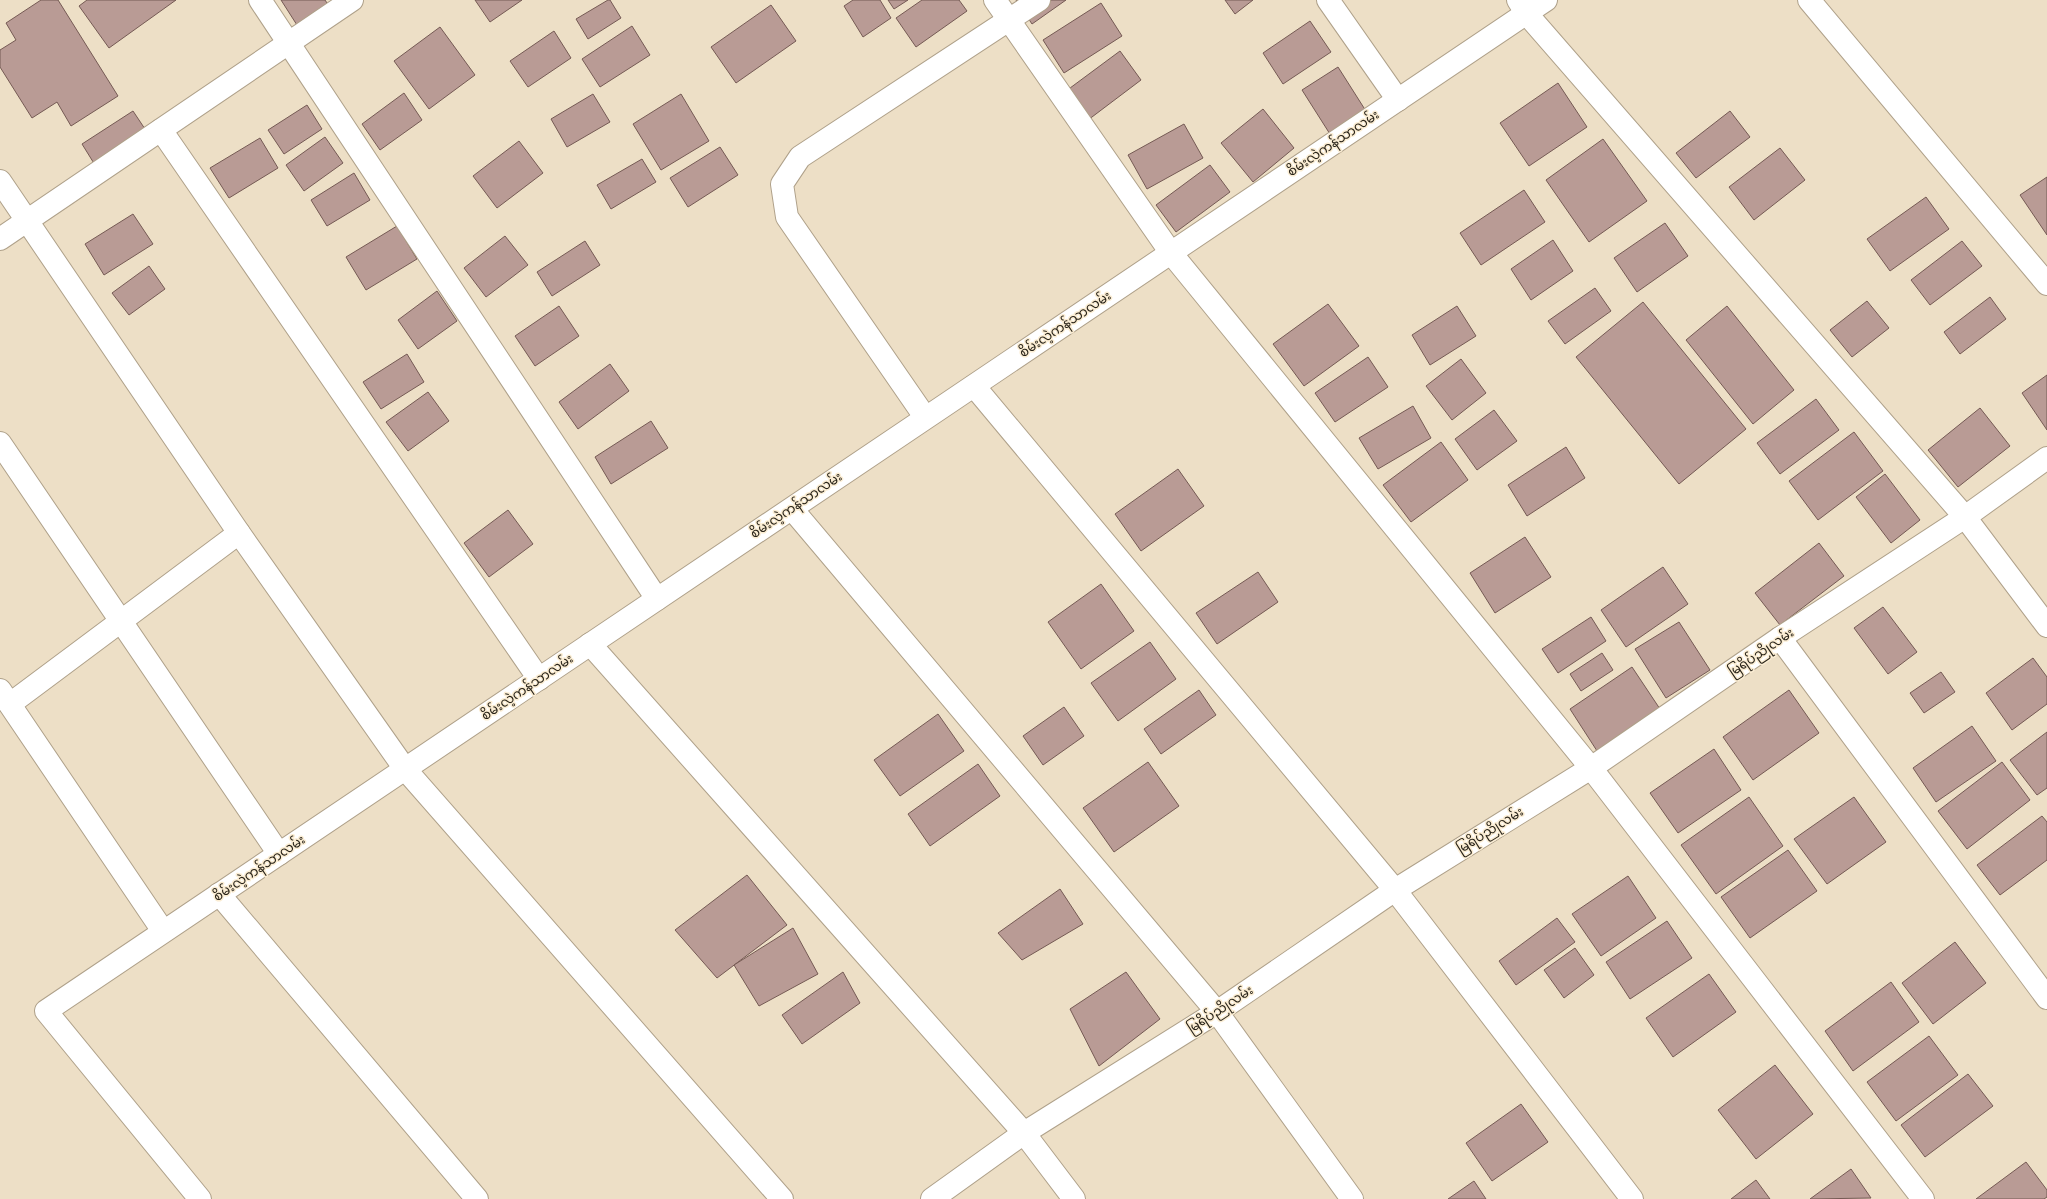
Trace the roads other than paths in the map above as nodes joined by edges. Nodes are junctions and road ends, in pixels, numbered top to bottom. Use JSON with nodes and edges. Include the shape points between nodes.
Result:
{"nodes":[{"id":1,"x":260,"y":0,"type":"edge"},
{"id":2,"x":352,"y":0,"type":"edge"},
{"id":3,"x":995,"y":0,"type":"edge"},
{"id":4,"x":1039,"y":0,"type":"edge"},
{"id":5,"x":1328,"y":0,"type":"edge"},
{"id":6,"x":1546,"y":0,"type":"edge"},
{"id":7,"x":1809,"y":0,"type":"edge"},
{"id":8,"x":1522,"y":7,"type":"edge"},
{"id":9,"x":1009,"y":20,"type":"junction"},
{"id":10,"x":289,"y":43,"type":"junction"},
{"id":11,"x":1398,"y":100,"type":"junction"},
{"id":12,"x":161,"y":130,"type":"junction"},
{"id":13,"x":0,"y":181,"type":"edge"},
{"id":14,"x":27,"y":221,"type":"junction"},
{"id":15,"x":0,"y":239,"type":"edge"},
{"id":16,"x":1171,"y":253,"type":"junction"},
{"id":17,"x":2047,"y":284,"type":"edge"},
{"id":18,"x":974,"y":386,"type":"junction"},
{"id":19,"x":925,"y":417,"type":"junction"},
{"id":20,"x":0,"y":442,"type":"edge"},
{"id":21,"x":2047,"y":458,"type":"edge"},
{"id":22,"x":792,"y":509,"type":"junction"},
{"id":23,"x":1965,"y":517,"type":"junction"},
{"id":24,"x":239,"y":533,"type":"junction"},
{"id":25,"x":657,"y":599,"type":"junction"},
{"id":26,"x":122,"y":621,"type":"junction"},
{"id":27,"x":2047,"y":626,"type":"edge"},
{"id":28,"x":1780,"y":638,"type":"junction"},
{"id":29,"x":590,"y":644,"type":"junction"},
{"id":30,"x":539,"y":679,"type":"junction"},
{"id":31,"x":5,"y":697,"type":"edge"},
{"id":32,"x":1591,"y":768,"type":"junction"},
{"id":33,"x":405,"y":769,"type":"junction"},
{"id":34,"x":279,"y":854,"type":"junction"},
{"id":35,"x":1395,"y":890,"type":"junction"},
{"id":36,"x":219,"y":894,"type":"junction"},
{"id":37,"x":163,"y":931,"type":"junction"},
{"id":38,"x":2047,"y":998,"type":"edge"},
{"id":39,"x":1217,"y":1012,"type":"junction"},
{"id":40,"x":1024,"y":1133,"type":"junction"},
{"id":41,"x":200,"y":1199,"type":"edge"},
{"id":42,"x":477,"y":1199,"type":"edge"},
{"id":43,"x":782,"y":1199,"type":"edge"},
{"id":44,"x":932,"y":1199,"type":"edge"},
{"id":45,"x":1074,"y":1199,"type":"edge"},
{"id":46,"x":1352,"y":1199,"type":"edge"},
{"id":47,"x":1632,"y":1199,"type":"edge"},
{"id":48,"x":1923,"y":1199,"type":"edge"}],
"edges":[{"from":1,"to":10,"type":"street"},
{"from":2,"to":10,"type":"street"},
{"from":3,"to":9,"type":"street"},
{"from":4,"to":9,"type":"street"},
{"from":5,"to":11,"type":"street"},
{"from":6,"to":8,"type":"street","name":"စိမ်းလဲ့ကန်သာလမ်း"},
{"from":7,"to":17,"type":"street"},
{"from":8,"to":11,"type":"street","name":"စိမ်းလဲ့ကန်သာလမ်း"},
{"from":8,"to":23,"type":"street"},
{"from":9,"to":16,"type":"street"},
{"from":9,"to":19,"type":"street","via":[[800,157],[782,184],[787,217]]},
{"from":10,"to":12,"type":"street"},
{"from":10,"to":25,"type":"street"},
{"from":11,"to":16,"type":"street","name":"စိမ်းလဲ့ကန်သာလမ်း"},
{"from":12,"to":14,"type":"street"},
{"from":12,"to":30,"type":"street"},
{"from":13,"to":14,"type":"street"},
{"from":14,"to":15,"type":"street"},
{"from":14,"to":24,"type":"street"},
{"from":16,"to":18,"type":"street","name":"စိမ်းလဲ့ကန်သာလမ်း"},
{"from":16,"to":32,"type":"street"},
{"from":18,"to":19,"type":"street","name":"စိမ်းလဲ့ကန်သာလမ်း"},
{"from":18,"to":35,"type":"street"},
{"from":19,"to":22,"type":"street","name":"စိမ်းလဲ့ကန်သာလမ်း"},
{"from":20,"to":26,"type":"street"},
{"from":21,"to":23,"type":"street","name":"မြရိပ်ညိုလမ်း"},
{"from":22,"to":25,"type":"street","name":"စိမ်းလဲ့ကန်သာလမ်း"},
{"from":22,"to":39,"type":"street"},
{"from":23,"to":27,"type":"street"},
{"from":23,"to":28,"type":"street","name":"မြရိပ်ညိုလမ်း"},
{"from":24,"to":26,"type":"street"},
{"from":24,"to":33,"type":"street"},
{"from":25,"to":29,"type":"street","name":"စိမ်းလဲ့ကန်သာလမ်း"},
{"from":26,"to":31,"type":"street"},
{"from":26,"to":34,"type":"street"},
{"from":28,"to":32,"type":"street","name":"မြရိပ်ညိုလမ်း"},
{"from":28,"to":38,"type":"street"},
{"from":29,"to":30,"type":"street","name":"စိမ်းလဲ့ကန်သာလမ်း"},
{"from":29,"to":40,"type":"street"},
{"from":30,"to":33,"type":"street","name":"စိမ်းလဲ့ကန်သာလမ်း"},
{"from":31,"to":37,"type":"street"},
{"from":32,"to":35,"type":"street","name":"မြရိပ်ညိုလမ်း"},
{"from":32,"to":48,"type":"street"},
{"from":33,"to":34,"type":"street","name":"စိမ်းလဲ့ကန်သာလမ်း"},
{"from":33,"to":43,"type":"street"},
{"from":34,"to":36,"type":"street","name":"စိမ်းလဲ့ကန်သာလမ်း"},
{"from":35,"to":39,"type":"street","name":"မြရိပ်ညိုလမ်း"},
{"from":35,"to":47,"type":"street"},
{"from":36,"to":37,"type":"street","name":"စိမ်းလဲ့ကန်သာလမ်း"},
{"from":36,"to":42,"type":"street"},
{"from":37,"to":41,"type":"street","name":"စိမ်းလဲ့ကန်သာလမ်း","via":[[46,1011]]},
{"from":39,"to":40,"type":"street","name":"မြရိပ်ညိုလမ်း"},
{"from":39,"to":46,"type":"street"},
{"from":40,"to":44,"type":"street","name":"မြရိပ်ညိုလမ်း"},
{"from":40,"to":45,"type":"street"}]}
